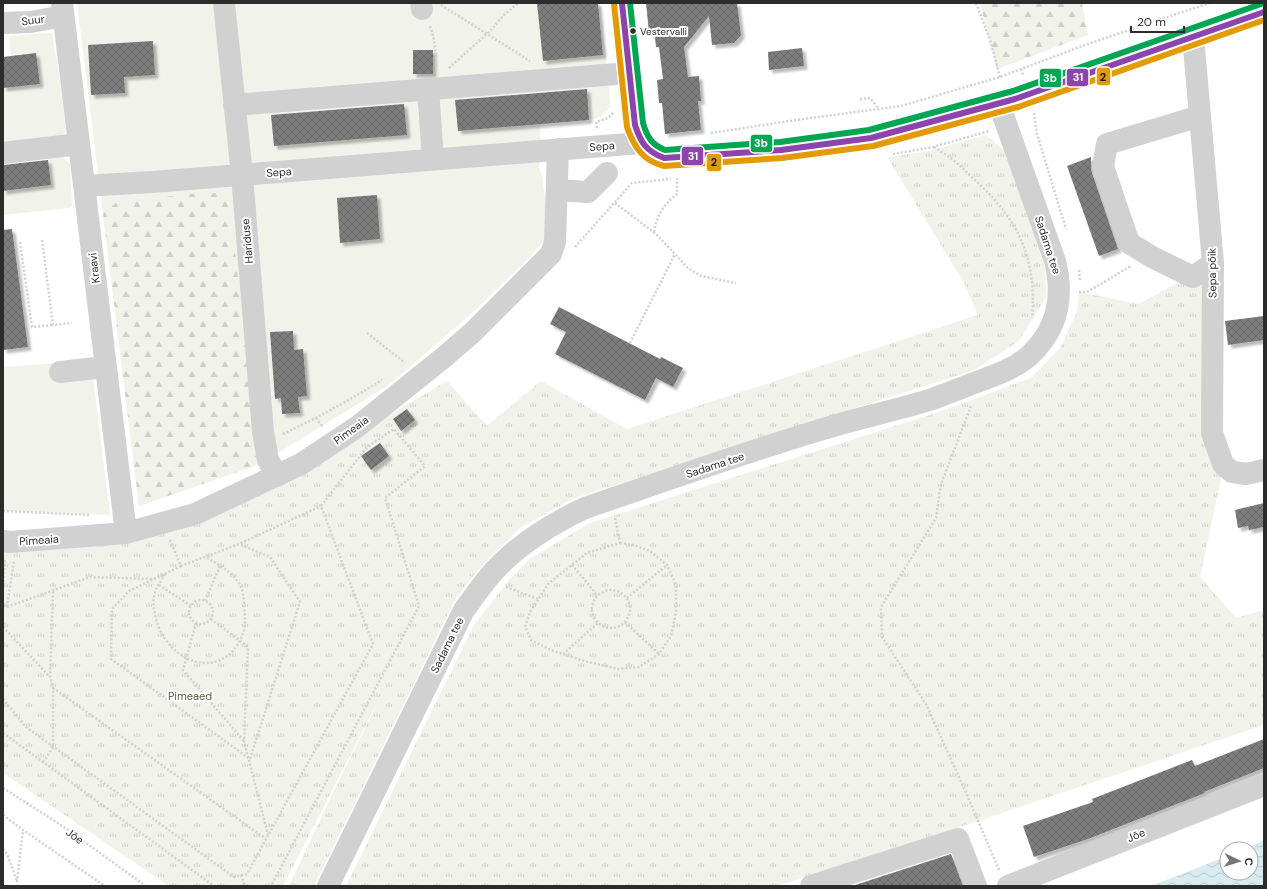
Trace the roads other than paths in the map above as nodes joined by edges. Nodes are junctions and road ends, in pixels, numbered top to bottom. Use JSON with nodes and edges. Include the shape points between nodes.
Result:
{"nodes":[{"id":1,"x":224,"y":3,"type":"edge"},
{"id":2,"x":622,"y":3,"type":"edge"},
{"id":3,"x":63,"y":9,"type":"edge"},
{"id":4,"x":1264,"y":12,"type":"edge"},
{"id":5,"x":3,"y":23,"type":"edge"},
{"id":6,"x":1193,"y":37,"type":"junction"},
{"id":7,"x":629,"y":73,"type":"junction"},
{"id":8,"x":434,"y":88,"type":"junction"},
{"id":9,"x":999,"y":104,"type":"junction"},
{"id":10,"x":234,"y":105,"type":"junction"},
{"id":11,"x":1200,"y":116,"type":"junction"},
{"id":12,"x":641,"y":143,"type":"junction"},
{"id":13,"x":79,"y":144,"type":"junction"},
{"id":14,"x":558,"y":149,"type":"junction"},
{"id":15,"x":3,"y":153,"type":"edge"},
{"id":16,"x":433,"y":159,"type":"junction"},
{"id":17,"x":607,"y":173,"type":"dead end"},
{"id":18,"x":242,"y":175,"type":"junction"},
{"id":19,"x":84,"y":186,"type":"junction"},
{"id":20,"x":557,"y":190,"type":"junction"},
{"id":21,"x":1213,"y":263,"type":"junction"},
{"id":22,"x":105,"y":367,"type":"junction"},
{"id":23,"x":60,"y":372,"type":"dead end"},
{"id":24,"x":1264,"y":470,"type":"edge"},
{"id":25,"x":277,"y":476,"type":"junction"},
{"id":26,"x":126,"y":533,"type":"junction"},
{"id":27,"x":9,"y":547,"type":"edge"},
{"id":28,"x":1264,"y":785,"type":"edge"},
{"id":29,"x":1004,"y":879,"type":"edge"},
{"id":30,"x":328,"y":886,"type":"edge"},
{"id":31,"x":811,"y":886,"type":"edge"},
{"id":32,"x":976,"y":886,"type":"edge"}],
"edges":[{"from":1,"to":10,"type":"street","name":"Hariduse"},
{"from":2,"to":7,"type":"street"},
{"from":3,"to":5,"type":"street","name":"Suur","via":[[31,22]]},
{"from":3,"to":13,"type":"street","name":"Kraavi"},
{"from":4,"to":6,"type":"street"},
{"from":6,"to":9,"type":"street"},
{"from":6,"to":11,"type":"street","name":"Sepa põik"},
{"from":7,"to":8,"type":"street"},
{"from":7,"to":12,"type":"street","via":[[635,125]]},
{"from":8,"to":10,"type":"street"},
{"from":8,"to":16,"type":"street"},
{"from":9,"to":12,"type":"street","via":[[871,138],[781,150],[664,158],[651,153]]},
{"from":9,"to":30,"type":"street","name":"Sadama tee","via":[[1059,276],[1058,308],[1041,344],[1018,364],[991,377],[929,400],[824,428],[585,508],[531,538],[494,570],[464,610]]},
{"from":10,"to":18,"type":"street","name":"Hariduse"},
{"from":11,"to":21,"type":"street","name":"Sepa põik"},
{"from":11,"to":21,"type":"street","via":[[1107,144],[1103,166],[1129,243],[1193,277]]},
{"from":12,"to":14,"type":"street","name":"Sepa"},
{"from":13,"to":15,"type":"street"},
{"from":13,"to":19,"type":"street","name":"Kraavi"},
{"from":14,"to":16,"type":"street","name":"Sepa"},
{"from":14,"to":20,"type":"street","name":"Pimeaia"},
{"from":16,"to":18,"type":"street","name":"Sepa"},
{"from":17,"to":20,"type":"street","via":[[588,192]]},
{"from":18,"to":19,"type":"street","name":"Sepa"},
{"from":18,"to":25,"type":"street","name":"Hariduse","via":[[263,432],[268,460]]},
{"from":19,"to":22,"type":"street","name":"Kraavi"},
{"from":20,"to":25,"type":"street","name":"Pimeaia","via":[[555,242],[551,254],[534,272],[472,333],[357,427],[301,464]]},
{"from":21,"to":24,"type":"street","name":"Sepa põik","via":[[1212,433],[1223,464],[1232,472],[1246,474]]},
{"from":22,"to":23,"type":"street"},
{"from":22,"to":26,"type":"street","name":"Kraavi"},
{"from":25,"to":26,"type":"street","name":"Pimeaia","via":[[195,514]]},
{"from":26,"to":27,"type":"street","name":"Pimeaia","via":[[10,542]]},
{"from":28,"to":29,"type":"street","name":"Jõe"},
{"from":31,"to":32,"type":"street","via":[[958,839]]}]}
